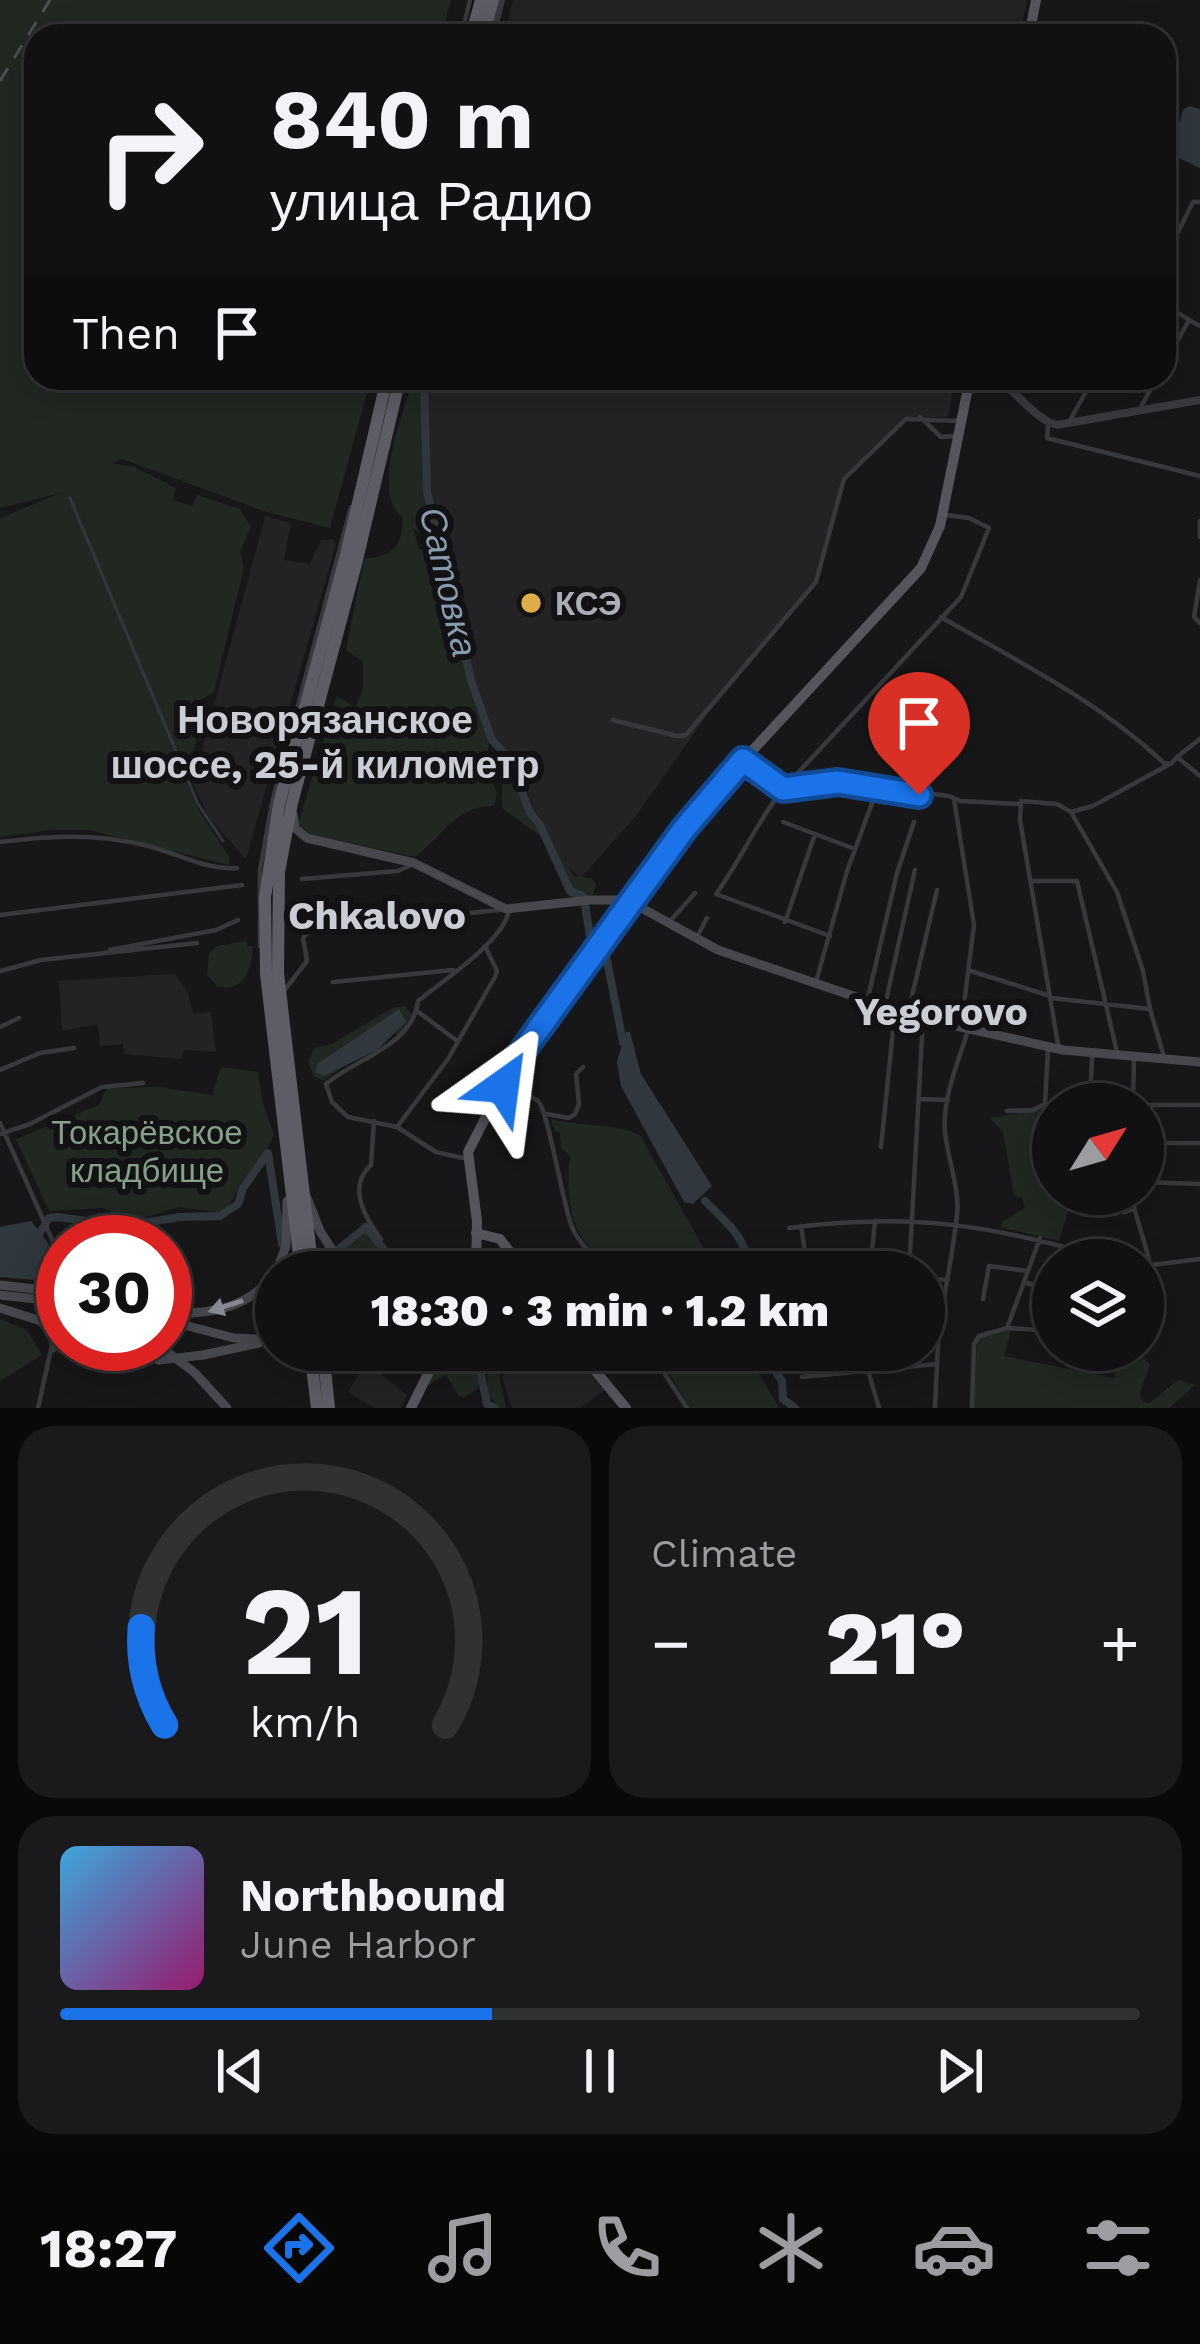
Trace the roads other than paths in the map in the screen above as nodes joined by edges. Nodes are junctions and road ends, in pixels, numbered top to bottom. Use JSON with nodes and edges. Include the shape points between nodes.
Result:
{"nodes":[{"id":1,"x":1198,"y":201,"type":"edge"},
{"id":2,"x":1176,"y":236,"type":"dead end"},
{"id":3,"x":1176,"y":312,"type":"edge"},
{"id":4,"x":1189,"y":320,"type":"junction"},
{"id":5,"x":1199,"y":324,"type":"edge"},
{"id":6,"x":1176,"y":343,"type":"edge"},
{"id":7,"x":384,"y":390,"type":"edge"},
{"id":8,"x":397,"y":390,"type":"edge"},
{"id":9,"x":965,"y":390,"type":"edge"},
{"id":10,"x":1011,"y":390,"type":"edge"},
{"id":11,"x":1087,"y":390,"type":"edge"},
{"id":12,"x":1149,"y":390,"type":"edge"},
{"id":13,"x":1200,"y":400,"type":"edge"},
{"id":14,"x":1138,"y":411,"type":"junction"},
{"id":15,"x":920,"y":417,"type":"junction"},
{"id":16,"x":935,"y":417,"type":"junction"},
{"id":17,"x":1046,"y":422,"type":"junction"},
{"id":18,"x":1066,"y":426,"type":"junction"},
{"id":19,"x":954,"y":430,"type":"junction"},
{"id":20,"x":932,"y":431,"type":"junction"},
{"id":21,"x":1200,"y":476,"type":"edge"},
{"id":22,"x":943,"y":514,"type":"junction"},
{"id":23,"x":1200,"y":521,"type":"edge"},
{"id":24,"x":1200,"y":537,"type":"edge"},
{"id":25,"x":1200,"y":580,"type":"edge"},
{"id":26,"x":941,"y":617,"type":"junction"},
{"id":27,"x":1200,"y":623,"type":"edge"},
{"id":28,"x":613,"y":720,"type":"dead end"},
{"id":29,"x":1200,"y":740,"type":"edge"},
{"id":30,"x":1178,"y":756,"type":"junction"},
{"id":31,"x":743,"y":760,"type":"junction"},
{"id":32,"x":1168,"y":765,"type":"junction"},
{"id":33,"x":1200,"y":776,"type":"edge"},
{"id":34,"x":878,"y":787,"type":"junction"},
{"id":35,"x":783,"y":789,"type":"junction"},
{"id":36,"x":954,"y":800,"type":"junction"},
{"id":37,"x":292,"y":803,"type":"junction"},
{"id":38,"x":1021,"y":803,"type":"junction"},
{"id":39,"x":1071,"y":812,"type":"junction"},
{"id":40,"x":783,"y":822,"type":"dead end"},
{"id":41,"x":914,"y":823,"type":"dead end"},
{"id":42,"x":815,"y":834,"type":"junction"},
{"id":43,"x":0,"y":842,"type":"edge"},
{"id":44,"x":855,"y":849,"type":"junction"},
{"id":45,"x":414,"y":862,"type":"junction"},
{"id":46,"x":237,"y":868,"type":"dead end"},
{"id":47,"x":915,"y":870,"type":"dead end"},
{"id":48,"x":302,"y":879,"type":"dead end"},
{"id":49,"x":1031,"y":881,"type":"junction"},
{"id":50,"x":242,"y":885,"type":"dead end"},
{"id":51,"x":937,"y":890,"type":"dead end"},
{"id":52,"x":695,"y":893,"type":"dead end"},
{"id":53,"x":628,"y":901,"type":"junction"},
{"id":54,"x":507,"y":909,"type":"junction"},
{"id":55,"x":0,"y":915,"type":"edge"},
{"id":56,"x":707,"y":918,"type":"dead end"},
{"id":57,"x":238,"y":920,"type":"dead end"},
{"id":58,"x":785,"y":922,"type":"junction"},
{"id":59,"x":668,"y":925,"type":"junction"},
{"id":60,"x":830,"y":936,"type":"junction"},
{"id":61,"x":696,"y":940,"type":"junction"},
{"id":62,"x":197,"y":943,"type":"dead end"},
{"id":63,"x":485,"y":946,"type":"junction"},
{"id":64,"x":91,"y":955,"type":"junction"},
{"id":65,"x":454,"y":970,"type":"junction"},
{"id":66,"x":971,"y":970,"type":"junction"},
{"id":67,"x":0,"y":971,"type":"edge"},
{"id":68,"x":333,"y":982,"type":"dead end"},
{"id":69,"x":814,"y":984,"type":"junction"},
{"id":70,"x":281,"y":997,"type":"junction"},
{"id":71,"x":1051,"y":997,"type":"junction"},
{"id":72,"x":867,"y":1002,"type":"junction"},
{"id":73,"x":1107,"y":1004,"type":"junction"},
{"id":74,"x":890,"y":1009,"type":"junction"},
{"id":75,"x":1150,"y":1009,"type":"junction"},
{"id":76,"x":417,"y":1010,"type":"junction"},
{"id":77,"x":907,"y":1015,"type":"junction"},
{"id":78,"x":19,"y":1018,"type":"dead end"},
{"id":79,"x":922,"y":1019,"type":"junction"},
{"id":80,"x":0,"y":1027,"type":"edge"},
{"id":81,"x":964,"y":1029,"type":"junction"},
{"id":82,"x":458,"y":1041,"type":"junction"},
{"id":83,"x":74,"y":1048,"type":"dead end"},
{"id":84,"x":1054,"y":1048,"type":"junction"},
{"id":85,"x":1092,"y":1054,"type":"junction"},
{"id":86,"x":1118,"y":1056,"type":"junction"},
{"id":87,"x":1134,"y":1058,"type":"junction"},
{"id":88,"x":1165,"y":1060,"type":"junction"},
{"id":89,"x":1200,"y":1062,"type":"edge"},
{"id":90,"x":583,"y":1067,"type":"dead end"},
{"id":91,"x":0,"y":1070,"type":"edge"},
{"id":92,"x":143,"y":1083,"type":"dead end"},
{"id":93,"x":1091,"y":1083,"type":"edge"},
{"id":94,"x":1133,"y":1083,"type":"edge"},
{"id":95,"x":500,"y":1085,"type":"junction"},
{"id":96,"x":920,"y":1100,"type":"junction"},
{"id":97,"x":948,"y":1100,"type":"junction"},
{"id":98,"x":1164,"y":1105,"type":"edge"},
{"id":99,"x":1200,"y":1106,"type":"edge"},
{"id":100,"x":1006,"y":1112,"type":"dead end"},
{"id":101,"x":547,"y":1114,"type":"junction"},
{"id":102,"x":374,"y":1121,"type":"junction"},
{"id":103,"x":0,"y":1124,"type":"edge"},
{"id":104,"x":397,"y":1126,"type":"junction"},
{"id":105,"x":2,"y":1133,"type":"edge"},
{"id":106,"x":1164,"y":1142,"type":"edge"},
{"id":107,"x":1200,"y":1143,"type":"edge"},
{"id":108,"x":881,"y":1147,"type":"dead end"},
{"id":109,"x":463,"y":1158,"type":"junction"},
{"id":110,"x":288,"y":1171,"type":"junction"},
{"id":111,"x":1164,"y":1183,"type":"edge"},
{"id":112,"x":1200,"y":1184,"type":"edge"},
{"id":113,"x":303,"y":1189,"type":"junction"},
{"id":114,"x":40,"y":1215,"type":"edge"},
{"id":115,"x":875,"y":1221,"type":"junction"},
{"id":116,"x":914,"y":1221,"type":"junction"},
{"id":117,"x":955,"y":1222,"type":"junction"},
{"id":118,"x":802,"y":1226,"type":"junction"},
{"id":119,"x":477,"y":1227,"type":"junction"},
{"id":120,"x":789,"y":1228,"type":"dead end"},
{"id":121,"x":497,"y":1238,"type":"junction"},
{"id":122,"x":1040,"y":1238,"type":"junction"},
{"id":123,"x":381,"y":1239,"type":"dead end"},
{"id":124,"x":1043,"y":1239,"type":"edge"},
{"id":125,"x":284,"y":1251,"type":"edge"},
{"id":126,"x":298,"y":1251,"type":"edge"},
{"id":127,"x":310,"y":1251,"type":"edge"},
{"id":128,"x":333,"y":1251,"type":"edge"},
{"id":129,"x":478,"y":1251,"type":"edge"},
{"id":130,"x":479,"y":1251,"type":"edge"},
{"id":131,"x":511,"y":1251,"type":"edge"},
{"id":132,"x":586,"y":1251,"type":"edge"},
{"id":133,"x":805,"y":1251,"type":"edge"},
{"id":134,"x":872,"y":1251,"type":"edge"},
{"id":135,"x":911,"y":1251,"type":"edge"},
{"id":136,"x":1200,"y":1259,"type":"edge"},
{"id":137,"x":1164,"y":1264,"type":"edge"},
{"id":138,"x":1027,"y":1271,"type":"junction"},
{"id":139,"x":946,"y":1280,"type":"joint"},
{"id":140,"x":1024,"y":1282,"type":"junction"},
{"id":141,"x":1032,"y":1284,"type":"edge"},
{"id":142,"x":0,"y":1285,"type":"edge"},
{"id":143,"x":36,"y":1289,"type":"edge"},
{"id":144,"x":945,"y":1289,"type":"edge"},
{"id":145,"x":255,"y":1294,"type":"edge"},
{"id":146,"x":0,"y":1295,"type":"edge"},
{"id":147,"x":36,"y":1299,"type":"edge"},
{"id":148,"x":982,"y":1299,"type":"dead end"},
{"id":149,"x":3,"y":1309,"type":"edge"},
{"id":150,"x":192,"y":1314,"type":"edge"},
{"id":151,"x":36,"y":1319,"type":"edge"},
{"id":152,"x":36,"y":1325,"type":"edge"},
{"id":153,"x":192,"y":1325,"type":"edge"},
{"id":154,"x":1007,"y":1328,"type":"junction"},
{"id":155,"x":1032,"y":1330,"type":"edge"},
{"id":156,"x":255,"y":1339,"type":"edge"},
{"id":157,"x":255,"y":1344,"type":"edge"},
{"id":158,"x":192,"y":1356,"type":"edge"},
{"id":159,"x":47,"y":1371,"type":"edge"},
{"id":160,"x":192,"y":1371,"type":"edge"},
{"id":161,"x":313,"y":1371,"type":"edge"},
{"id":162,"x":325,"y":1371,"type":"edge"},
{"id":163,"x":430,"y":1371,"type":"edge"},
{"id":164,"x":595,"y":1371,"type":"edge"},
{"id":165,"x":663,"y":1371,"type":"edge"},
{"id":166,"x":853,"y":1371,"type":"edge"},
{"id":167,"x":868,"y":1371,"type":"edge"},
{"id":168,"x":937,"y":1371,"type":"edge"},
{"id":169,"x":802,"y":1378,"type":"dead end"},
{"id":170,"x":38,"y":1408,"type":"edge"},
{"id":171,"x":227,"y":1408,"type":"edge"},
{"id":172,"x":317,"y":1408,"type":"edge"},
{"id":173,"x":329,"y":1408,"type":"edge"},
{"id":174,"x":411,"y":1408,"type":"edge"},
{"id":175,"x":626,"y":1408,"type":"edge"},
{"id":176,"x":686,"y":1408,"type":"edge"},
{"id":177,"x":879,"y":1408,"type":"edge"},
{"id":178,"x":935,"y":1408,"type":"edge"},
{"id":179,"x":972,"y":1408,"type":"edge"}],
"edges":[{"from":1,"to":2,"type":"street"},
{"from":3,"to":4,"type":"street"},
{"from":4,"to":5,"type":"street"},
{"from":4,"to":6,"type":"street"},
{"from":7,"to":110,"type":"highway","via":[[274,825],[265,897]]},
{"from":8,"to":37,"type":"highway"},
{"from":9,"to":19,"type":"main road"},
{"from":10,"to":17,"type":"street"},
{"from":11,"to":18,"type":"street"},
{"from":12,"to":14,"type":"street"},
{"from":13,"to":14,"type":"street"},
{"from":14,"to":18,"type":"street"},
{"from":15,"to":16,"type":"street"},
{"from":15,"to":20,"type":"street"},
{"from":15,"to":28,"type":"street","via":[[903,422],[844,478],[816,582],[686,735]]},
{"from":16,"to":19,"type":"street"},
{"from":16,"to":20,"type":"street"},
{"from":17,"to":18,"type":"street"},
{"from":17,"to":21,"type":"street","via":[[1047,438]]},
{"from":19,"to":20,"type":"street"},
{"from":19,"to":22,"type":"main road"},
{"from":19,"to":53,"type":"main road","via":[[937,525],[918,566],[700,801]]},
{"from":22,"to":26,"type":"street","via":[[989,528],[966,590]]},
{"from":22,"to":31,"type":"main road","via":[[915,577]]},
{"from":23,"to":24,"type":"street"},
{"from":25,"to":27,"type":"street"},
{"from":26,"to":32,"type":"street","via":[[1076,694]]},
{"from":26,"to":35,"type":"street"},
{"from":29,"to":30,"type":"street"},
{"from":30,"to":32,"type":"street"},
{"from":30,"to":33,"type":"street"},
{"from":31,"to":35,"type":"street"},
{"from":31,"to":53,"type":"main road"},
{"from":32,"to":39,"type":"street"},
{"from":34,"to":35,"type":"street"},
{"from":34,"to":36,"type":"street"},
{"from":34,"to":44,"type":"street"},
{"from":35,"to":58,"type":"street","via":[[716,895]]},
{"from":36,"to":38,"type":"street"},
{"from":36,"to":66,"type":"street","via":[[974,925]]},
{"from":37,"to":45,"type":"main road","via":[[298,832]]},
{"from":37,"to":70,"type":"highway","via":[[278,898]]},
{"from":38,"to":39,"type":"street"},
{"from":38,"to":49,"type":"street"},
{"from":39,"to":75,"type":"street","via":[[1117,892]]},
{"from":40,"to":42,"type":"street"},
{"from":41,"to":72,"type":"street"},
{"from":42,"to":44,"type":"street"},
{"from":42,"to":58,"type":"street"},
{"from":43,"to":46,"type":"street","via":[[89,835]]},
{"from":44,"to":60,"type":"street"},
{"from":45,"to":48,"type":"street","via":[[398,871]]},
{"from":45,"to":54,"type":"main road"},
{"from":47,"to":74,"type":"street"},
{"from":49,"to":71,"type":"street"},
{"from":49,"to":73,"type":"street","via":[[1077,881]]},
{"from":50,"to":55,"type":"street"},
{"from":51,"to":77,"type":"street"},
{"from":52,"to":59,"type":"street"},
{"from":53,"to":54,"type":"main road"},
{"from":53,"to":59,"type":"main road"},
{"from":53,"to":95,"type":"main road"},
{"from":53,"to":109,"type":"main road","via":[[510,1061]]},
{"from":54,"to":63,"type":"street","via":[[507,922]]},
{"from":54,"to":70,"type":"street","via":[[311,929],[303,938],[307,961]]},
{"from":56,"to":61,"type":"street"},
{"from":57,"to":64,"type":"street"},
{"from":58,"to":60,"type":"street"},
{"from":59,"to":61,"type":"main road"},
{"from":60,"to":69,"type":"street"},
{"from":61,"to":69,"type":"main road"},
{"from":62,"to":64,"type":"street"},
{"from":63,"to":65,"type":"street"},
{"from":63,"to":82,"type":"street","via":[[495,977]]},
{"from":64,"to":67,"type":"street"},
{"from":65,"to":68,"type":"street"},
{"from":65,"to":76,"type":"street"},
{"from":66,"to":71,"type":"street"},
{"from":66,"to":81,"type":"street"},
{"from":69,"to":72,"type":"main road"},
{"from":70,"to":113,"type":"highway"},
{"from":71,"to":73,"type":"street"},
{"from":71,"to":84,"type":"street"},
{"from":72,"to":74,"type":"main road"},
{"from":73,"to":75,"type":"street"},
{"from":73,"to":86,"type":"street"},
{"from":74,"to":77,"type":"main road"},
{"from":74,"to":108,"type":"street"},
{"from":75,"to":88,"type":"street"},
{"from":76,"to":82,"type":"street"},
{"from":76,"to":102,"type":"street","via":[[395,1042],[326,1084],[339,1110]]},
{"from":77,"to":79,"type":"main road"},
{"from":78,"to":80,"type":"street"},
{"from":79,"to":81,"type":"main road"},
{"from":79,"to":96,"type":"street"},
{"from":81,"to":84,"type":"main road"},
{"from":81,"to":97,"type":"street"},
{"from":82,"to":104,"type":"street"},
{"from":83,"to":91,"type":"street"},
{"from":84,"to":85,"type":"main road"},
{"from":84,"to":100,"type":"street","via":[[1046,1104]]},
{"from":85,"to":86,"type":"main road"},
{"from":85,"to":93,"type":"street"},
{"from":86,"to":87,"type":"main road"},
{"from":87,"to":88,"type":"main road"},
{"from":87,"to":94,"type":"street"},
{"from":88,"to":89,"type":"main road"},
{"from":90,"to":101,"type":"street","via":[[575,1114]]},
{"from":92,"to":105,"type":"street","via":[[102,1088]]},
{"from":95,"to":101,"type":"street","via":[[538,1101]]},
{"from":95,"to":119,"type":"main road","via":[[468,1152]]},
{"from":96,"to":97,"type":"street"},
{"from":96,"to":116,"type":"street"},
{"from":97,"to":117,"type":"street"},
{"from":98,"to":99,"type":"street"},
{"from":101,"to":132,"type":"street","via":[[573,1228]]},
{"from":102,"to":104,"type":"street"},
{"from":102,"to":123,"type":"street","via":[[370,1166],[358,1186]]},
{"from":103,"to":105,"type":"street"},
{"from":104,"to":109,"type":"street","via":[[436,1152]]},
{"from":105,"to":114,"type":"street"},
{"from":106,"to":107,"type":"street"},
{"from":109,"to":119,"type":"main road"},
{"from":110,"to":125,"type":"main road"},
{"from":110,"to":126,"type":"highway"},
{"from":111,"to":112,"type":"street"},
{"from":113,"to":127,"type":"highway"},
{"from":113,"to":128,"type":"main road"},
{"from":115,"to":116,"type":"street"},
{"from":115,"to":118,"type":"street"},
{"from":115,"to":134,"type":"street"},
{"from":116,"to":117,"type":"street"},
{"from":116,"to":135,"type":"street"},
{"from":117,"to":122,"type":"street"},
{"from":117,"to":139,"type":"street"},
{"from":118,"to":120,"type":"street"},
{"from":118,"to":133,"type":"street"},
{"from":119,"to":121,"type":"main road"},
{"from":119,"to":129,"type":"main road"},
{"from":121,"to":130,"type":"main road"},
{"from":121,"to":131,"type":"main road"},
{"from":122,"to":124,"type":"street"},
{"from":122,"to":138,"type":"street"},
{"from":136,"to":137,"type":"street"},
{"from":138,"to":140,"type":"street"},
{"from":138,"to":148,"type":"street","via":[[989,1266]]},
{"from":139,"to":144,"type":"street"},
{"from":140,"to":141,"type":"street"},
{"from":140,"to":154,"type":"street"},
{"from":142,"to":143,"type":"main road"},
{"from":145,"to":150,"type":"main road","one_way":true},
{"from":146,"to":147,"type":"main road"},
{"from":149,"to":151,"type":"main road"},
{"from":149,"to":152,"type":"street"},
{"from":153,"to":156,"type":"main road"},
{"from":154,"to":155,"type":"street"},
{"from":154,"to":179,"type":"street","via":[[975,1340]]},
{"from":157,"to":158,"type":"main road","bridge":true},
{"from":159,"to":170,"type":"street"},
{"from":160,"to":171,"type":"main road"},
{"from":161,"to":172,"type":"highway"},
{"from":162,"to":173,"type":"highway"},
{"from":163,"to":174,"type":"main road"},
{"from":164,"to":175,"type":"main road"},
{"from":165,"to":176,"type":"street"},
{"from":166,"to":169,"type":"street"},
{"from":167,"to":177,"type":"street"},
{"from":168,"to":178,"type":"street"}]}
